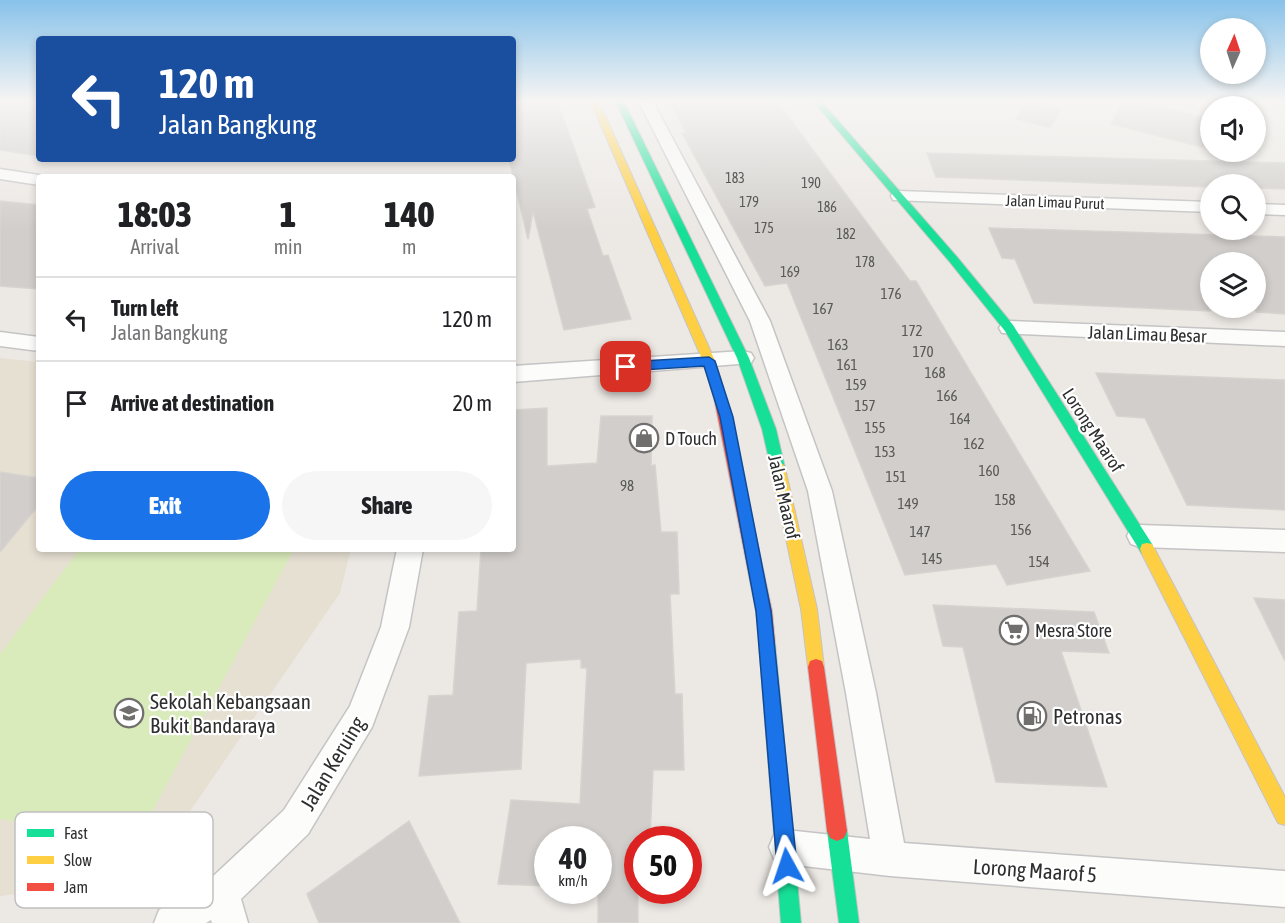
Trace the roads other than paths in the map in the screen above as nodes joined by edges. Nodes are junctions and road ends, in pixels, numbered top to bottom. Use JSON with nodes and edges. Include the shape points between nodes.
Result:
{"nodes":[{"id":1,"x":613,"y":143,"type":"edge"},
{"id":2,"x":640,"y":143,"type":"edge"},
{"id":3,"x":667,"y":143,"type":"edge"},
{"id":4,"x":853,"y":143,"type":"edge"},
{"id":5,"x":0,"y":174,"type":"edge"},
{"id":6,"x":36,"y":180,"type":"edge"},
{"id":7,"x":899,"y":196,"type":"junction"},
{"id":8,"x":1200,"y":207,"type":"edge"},
{"id":9,"x":1266,"y":209,"type":"edge"},
{"id":10,"x":1285,"y":210,"type":"edge"},
{"id":11,"x":1008,"y":328,"type":"junction"},
{"id":12,"x":0,"y":339,"type":"edge"},
{"id":13,"x":1285,"y":339,"type":"edge"},
{"id":14,"x":36,"y":344,"type":"edge"},
{"id":15,"x":743,"y":358,"type":"junction"},
{"id":16,"x":709,"y":361,"type":"junction"},
{"id":17,"x":516,"y":374,"type":"edge"},
{"id":18,"x":1140,"y":536,"type":"junction"},
{"id":19,"x":1285,"y":541,"type":"edge"},
{"id":20,"x":409,"y":552,"type":"edge"},
{"id":21,"x":1285,"y":816,"type":"edge"},
{"id":22,"x":786,"y":847,"type":"junction"},
{"id":23,"x":840,"y":853,"type":"junction"},
{"id":24,"x":890,"y":859,"type":"junction"},
{"id":25,"x":1285,"y":889,"type":"edge"},
{"id":26,"x":226,"y":908,"type":"edge"},
{"id":27,"x":172,"y":923,"type":"edge"},
{"id":28,"x":791,"y":923,"type":"edge"},
{"id":29,"x":849,"y":923,"type":"edge"}],
"edges":[{"from":1,"to":16,"type":"main road"},
{"from":2,"to":15,"type":"main road","name":"Jalan Maarof"},
{"from":3,"to":24,"type":"street","name":"Jalan Maarof","via":[[760,321],[820,491]]},
{"from":4,"to":7,"type":"main road","name":"Lorong Maarof"},
{"from":5,"to":6,"type":"street"},
{"from":7,"to":8,"type":"street","name":"Jalan Limau Purut"},
{"from":7,"to":11,"type":"main road","name":"Lorong Maarof"},
{"from":9,"to":10,"type":"street"},
{"from":11,"to":13,"type":"street","name":"Jalan Limau Besar"},
{"from":11,"to":18,"type":"main road","name":"Lorong Maarof"},
{"from":12,"to":14,"type":"street"},
{"from":15,"to":16,"type":"street"},
{"from":15,"to":23,"type":"main road","name":"Jalan Maarof","via":[[769,429],[809,609]]},
{"from":16,"to":17,"type":"street"},
{"from":16,"to":22,"type":"main road","via":[[726,417],[764,611]]},
{"from":18,"to":19,"type":"street"},
{"from":18,"to":21,"type":"main road","name":"Lorong Maarof"},
{"from":20,"to":26,"type":"street","name":"Jalan Keruing","via":[[395,627],[361,716],[296,822]]},
{"from":22,"to":23,"type":"street","name":"Lorong Maarof 5"},
{"from":22,"to":28,"type":"main road"},
{"from":23,"to":24,"type":"street","name":"Lorong Maarof 5"},
{"from":23,"to":29,"type":"main road","name":"Jalan Maarof"},
{"from":24,"to":25,"type":"street","name":"Lorong Maarof 5"},
{"from":26,"to":27,"type":"street","name":"Jalan Keruing"}]}
